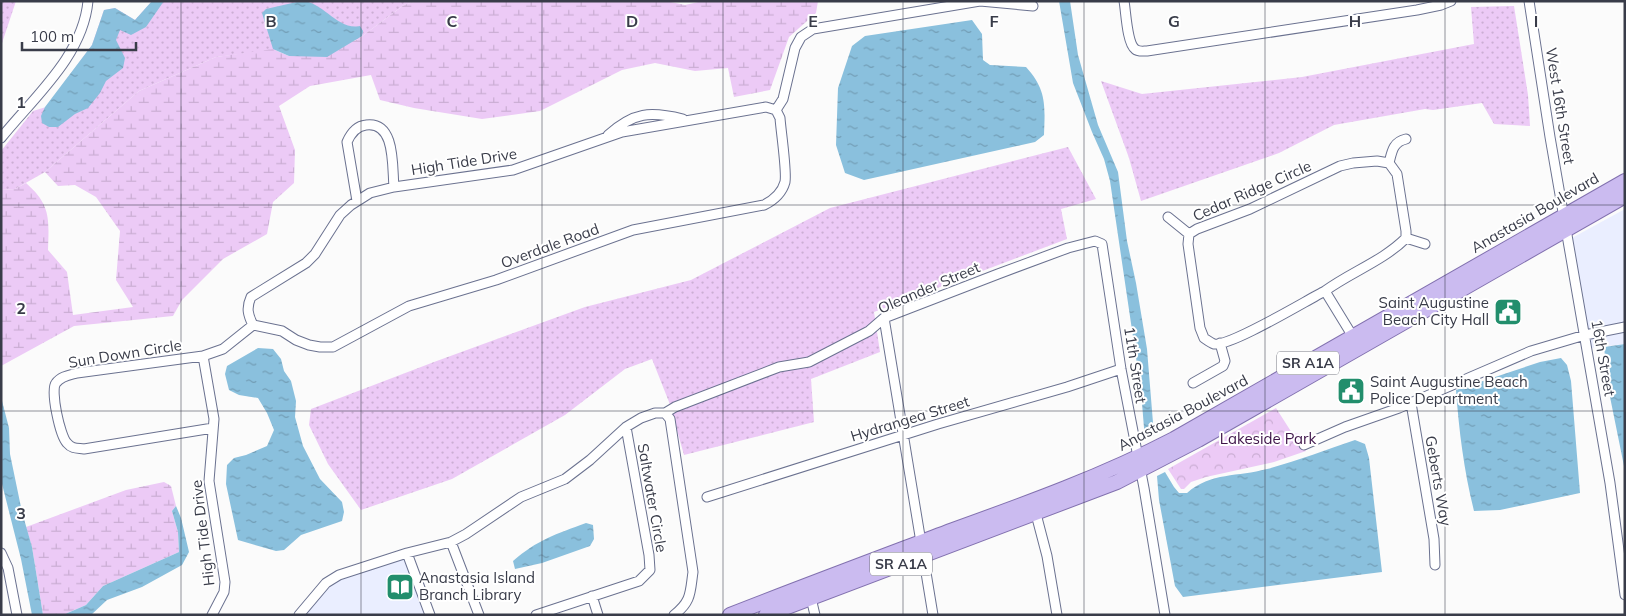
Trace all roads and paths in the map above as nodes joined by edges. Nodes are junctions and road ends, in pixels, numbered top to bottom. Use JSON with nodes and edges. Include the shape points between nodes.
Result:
{"nodes":[{"id":1,"x":88,"y":1,"type":"edge"},
{"id":2,"x":1124,"y":1,"type":"edge"},
{"id":3,"x":1451,"y":1,"type":"edge"},
{"id":4,"x":1529,"y":1,"type":"edge"},
{"id":5,"x":1033,"y":6,"type":"dead end"},
{"id":6,"x":776,"y":110,"type":"junction"},
{"id":7,"x":688,"y":120,"type":"junction"},
{"id":8,"x":1,"y":138,"type":"edge"},
{"id":9,"x":603,"y":139,"type":"junction"},
{"id":10,"x":1406,"y":139,"type":"dead end"},
{"id":11,"x":1389,"y":163,"type":"junction"},
{"id":12,"x":1625,"y":181,"type":"edge"},
{"id":13,"x":394,"y":187,"type":"junction"},
{"id":14,"x":1625,"y":196,"type":"edge"},
{"id":15,"x":357,"y":201,"type":"junction"},
{"id":16,"x":1168,"y":218,"type":"dead end"},
{"id":17,"x":1565,"y":223,"type":"junction"},
{"id":18,"x":1189,"y":234,"type":"junction"},
{"id":19,"x":1406,"y":238,"type":"junction"},
{"id":20,"x":1097,"y":242,"type":"joint"},
{"id":21,"x":1425,"y":244,"type":"dead end"},
{"id":22,"x":1325,"y":291,"type":"junction"},
{"id":23,"x":884,"y":318,"type":"junction"},
{"id":24,"x":253,"y":325,"type":"junction"},
{"id":25,"x":1625,"y":327,"type":"edge"},
{"id":26,"x":1585,"y":335,"type":"junction"},
{"id":27,"x":1356,"y":342,"type":"junction"},
{"id":28,"x":1220,"y":344,"type":"junction"},
{"id":29,"x":203,"y":356,"type":"junction"},
{"id":30,"x":1121,"y":369,"type":"junction"},
{"id":31,"x":1193,"y":383,"type":"dead end"},
{"id":32,"x":1411,"y":403,"type":"junction"},
{"id":33,"x":664,"y":413,"type":"junction"},
{"id":34,"x":626,"y":427,"type":"junction"},
{"id":35,"x":214,"y":428,"type":"junction"},
{"id":36,"x":904,"y":436,"type":"junction"},
{"id":37,"x":612,"y":440,"type":"junction"},
{"id":38,"x":628,"y":445,"type":"junction"},
{"id":39,"x":1304,"y":445,"type":"dead end"},
{"id":40,"x":1139,"y":464,"type":"junction"},
{"id":41,"x":707,"y":497,"type":"dead end"},
{"id":42,"x":1036,"y":514,"type":"junction"},
{"id":43,"x":1621,"y":528,"type":"edge"},
{"id":44,"x":452,"y":542,"type":"junction"},
{"id":45,"x":922,"y":549,"type":"junction"},
{"id":46,"x":1,"y":553,"type":"edge"},
{"id":47,"x":407,"y":553,"type":"junction"},
{"id":48,"x":1435,"y":565,"type":"dead end"},
{"id":49,"x":1625,"y":595,"type":"edge"},
{"id":50,"x":592,"y":596,"type":"junction"},
{"id":51,"x":811,"y":598,"type":"junction"},
{"id":52,"x":17,"y":615,"type":"edge"},
{"id":53,"x":212,"y":615,"type":"edge"},
{"id":54,"x":299,"y":615,"type":"edge"},
{"id":55,"x":430,"y":615,"type":"edge"},
{"id":56,"x":478,"y":615,"type":"edge"},
{"id":57,"x":536,"y":615,"type":"edge"},
{"id":58,"x":598,"y":615,"type":"edge"},
{"id":59,"x":674,"y":615,"type":"edge"},
{"id":60,"x":730,"y":615,"type":"edge"},
{"id":61,"x":766,"y":615,"type":"edge"},
{"id":62,"x":815,"y":615,"type":"edge"},
{"id":63,"x":933,"y":615,"type":"edge"},
{"id":64,"x":1057,"y":615,"type":"edge"},
{"id":65,"x":1165,"y":615,"type":"edge"}],
"edges":[{"from":1,"to":8,"type":"street","via":[[82,32],[73,50]]},
{"from":2,"to":3,"type":"street","via":[[1129,39],[1136,51],[1147,52],[1441,6]]},
{"from":4,"to":17,"type":"street","name":"West 16th Street"},
{"from":5,"to":6,"type":"street","via":[[980,1],[812,29],[794,48],[783,98]]},
{"from":6,"to":7,"type":"street","name":"High Tide Drive","via":[[766,107]]},
{"from":6,"to":24,"type":"street","name":"Overdale Road","via":[[780,118],[785,180],[774,201],[633,230],[496,280],[409,306],[333,347],[309,345],[282,331]]},
{"from":7,"to":9,"type":"street","name":"High Tide Drive","via":[[622,132]]},
{"from":7,"to":9,"type":"street","via":[[659,114],[640,115]]},
{"from":9,"to":13,"type":"street","name":"High Tide Drive","via":[[513,170]]},
{"from":10,"to":11,"type":"street","via":[[1395,145]]},
{"from":11,"to":18,"type":"street","name":"Cedar Ridge Circle","via":[[1353,162],[1340,166]]},
{"from":11,"to":19,"type":"street","via":[[1397,174]]},
{"from":12,"to":17,"type":"main road","name":"Anastasia Boulevard","number":"SR A1A"},
{"from":13,"to":15,"type":"street","name":"High Tide Drive","via":[[370,193]]},
{"from":13,"to":15,"type":"street","via":[[390,141],[383,129],[373,124],[361,126],[351,133],[347,142]]},
{"from":14,"to":17,"type":"main road","name":"Anastasia Boulevard","number":"SR A1A"},
{"from":15,"to":24,"type":"street","name":"High Tide Drive","via":[[340,215],[306,263],[251,297],[248,315]]},
{"from":16,"to":18,"type":"street"},
{"from":17,"to":26,"type":"street","name":"16th Street"},
{"from":17,"to":27,"type":"main road","name":"Anastasia Boulevard","number":"SR A1A"},
{"from":18,"to":28,"type":"street","name":"Cedar Ridge Circle","via":[[1200,328],[1204,338]]},
{"from":19,"to":21,"type":"street"},
{"from":19,"to":22,"type":"street","via":[[1377,261]]},
{"from":20,"to":23,"type":"street","name":"Oleander Street","via":[[1068,248]]},
{"from":20,"to":30,"type":"street","name":"11th Street","via":[[1102,244]]},
{"from":22,"to":27,"type":"street"},
{"from":22,"to":28,"type":"street"},
{"from":23,"to":33,"type":"street","name":"Oleander Street","via":[[869,331],[809,362],[779,367]]},
{"from":23,"to":36,"type":"street"},
{"from":24,"to":29,"type":"street","name":"Sun Down Circle","via":[[223,349]]},
{"from":25,"to":26,"type":"street"},
{"from":26,"to":32,"type":"street","via":[[1531,352]]},
{"from":26,"to":43,"type":"street","name":"16th Street"},
{"from":27,"to":40,"type":"main road","name":"Anastasia Boulevard","number":"SR A1A","via":[[1198,440]]},
{"from":28,"to":31,"type":"street","via":[[1225,361],[1223,366]]},
{"from":29,"to":35,"type":"street","name":"High Tide Drive"},
{"from":29,"to":35,"type":"street","name":"Sun Down Circle","via":[[77,373],[55,383],[53,391],[62,434],[72,448]]},
{"from":30,"to":36,"type":"street","name":"Hydrangea Street"},
{"from":30,"to":40,"type":"street","name":"11th Street"},
{"from":32,"to":39,"type":"street"},
{"from":32,"to":48,"type":"street","name":"Geberts Way","via":[[1434,539]]},
{"from":33,"to":34,"type":"street","name":"Saltwater Circle","via":[[654,413]]},
{"from":33,"to":59,"type":"street","name":"Saltwater Circle","via":[[670,419],[693,572],[690,594],[684,607]]},
{"from":34,"to":37,"type":"street","name":"Saltwater Circle"},
{"from":34,"to":38,"type":"street","name":"Saltwater Circle"},
{"from":35,"to":53,"type":"street","name":"High Tide Drive","via":[[209,482],[225,582],[224,592]]},
{"from":36,"to":41,"type":"street","name":"Hydrangea Street"},
{"from":36,"to":45,"type":"street"},
{"from":37,"to":38,"type":"street"},
{"from":37,"to":44,"type":"street","name":"Saltwater Circle","via":[[565,479],[521,497]]},
{"from":38,"to":50,"type":"street","name":"Saltwater Circle","via":[[650,570],[639,581]]},
{"from":40,"to":42,"type":"main road","name":"Anastasia Boulevard","number":"SR A1A","via":[[1117,482]]},
{"from":40,"to":45,"type":"main road","name":"Anastasia Boulevard","number":"SR A1A","via":[[1047,495]]},
{"from":40,"to":65,"type":"street","name":"11th Street"},
{"from":42,"to":45,"type":"main road","name":"Anastasia Boulevard","number":"SR A1A"},
{"from":42,"to":64,"type":"street"},
{"from":43,"to":49,"type":"street","name":"16th Street"},
{"from":44,"to":47,"type":"street","name":"Saltwater Circle"},
{"from":44,"to":56,"type":"street"},
{"from":45,"to":51,"type":"main road","name":"Anastasia Boulevard","number":"SR A1A"},
{"from":45,"to":60,"type":"main road","name":"Anastasia Boulevard","number":"SR A1A"},
{"from":45,"to":63,"type":"street"},
{"from":46,"to":52,"type":"street","via":[[8,568]]},
{"from":47,"to":54,"type":"street","name":"Saltwater Circle","via":[[339,575],[326,583]]},
{"from":47,"to":55,"type":"street"},
{"from":50,"to":57,"type":"street","name":"Saltwater Circle"},
{"from":50,"to":58,"type":"street"},
{"from":51,"to":61,"type":"main road","name":"Anastasia Boulevard","number":"SR A1A"},
{"from":51,"to":62,"type":"street"}]}
